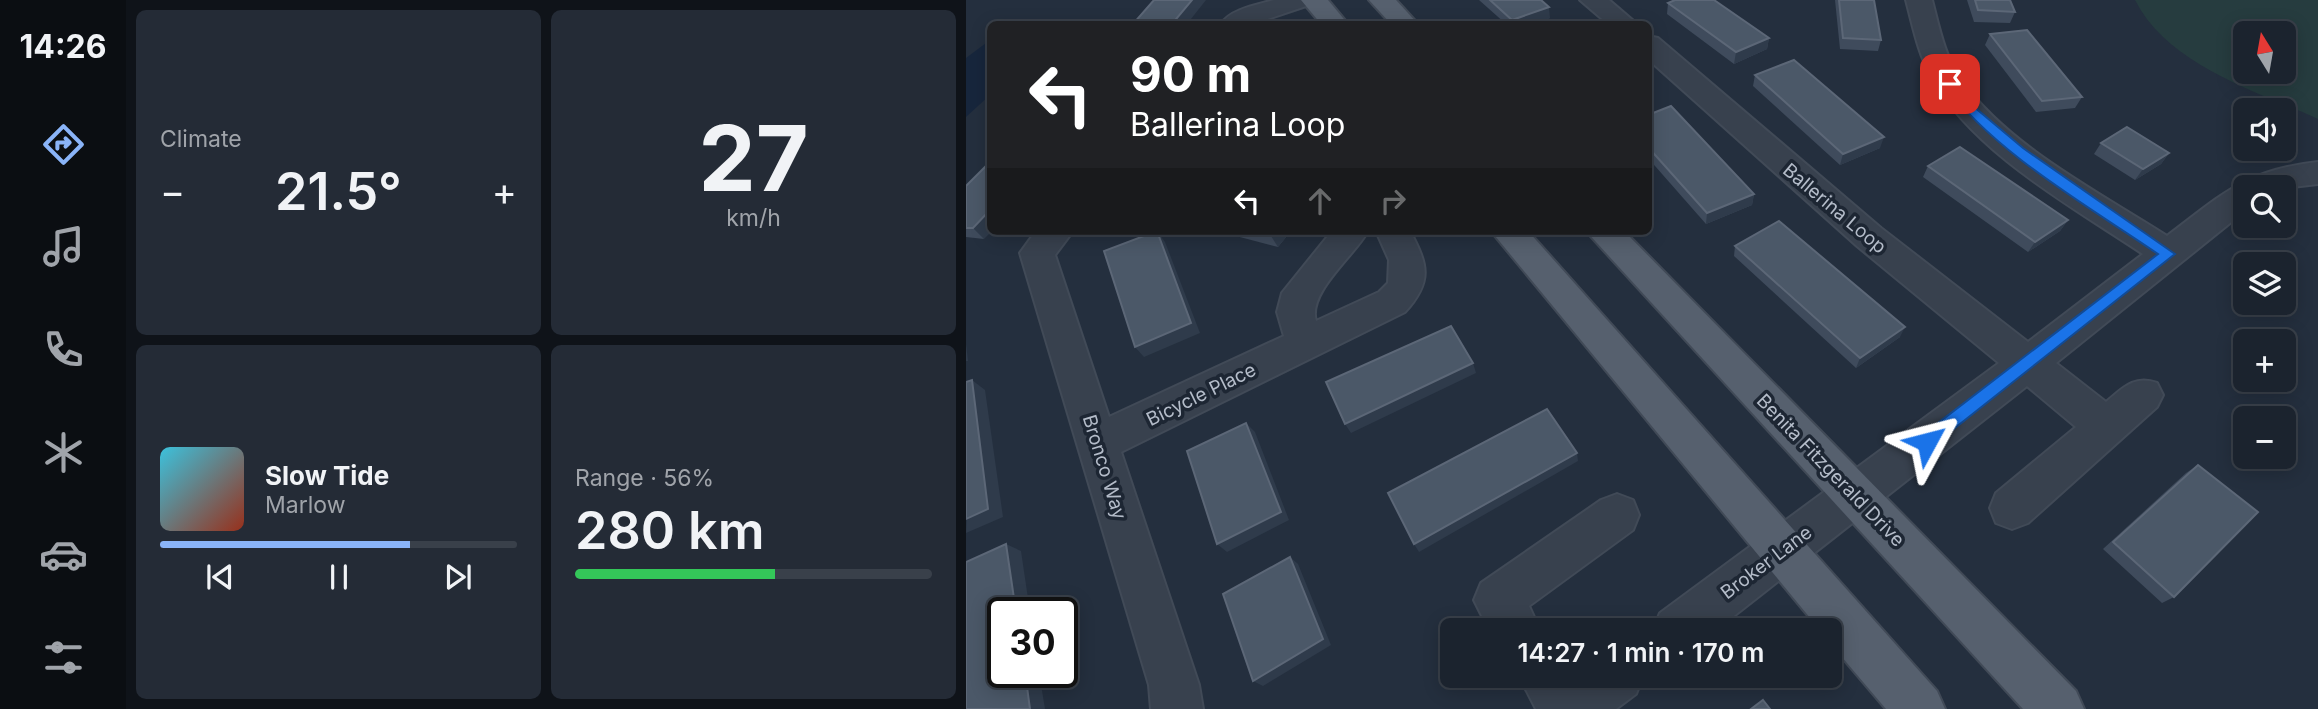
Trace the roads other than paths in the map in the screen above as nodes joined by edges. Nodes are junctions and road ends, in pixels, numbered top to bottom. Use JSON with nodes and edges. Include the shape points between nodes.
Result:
{"nodes":[{"id":1,"x":1300,"y":0,"type":"edge"},
{"id":2,"x":1314,"y":0,"type":"edge"},
{"id":3,"x":1382,"y":0,"type":"edge"},
{"id":4,"x":1593,"y":0,"type":"edge"},
{"id":5,"x":1919,"y":0,"type":"edge"},
{"id":6,"x":1240,"y":21,"type":"edge"},
{"id":7,"x":1332,"y":21,"type":"edge"},
{"id":8,"x":1402,"y":21,"type":"edge"},
{"id":9,"x":1620,"y":21,"type":"edge"},
{"id":10,"x":1652,"y":48,"type":"edge"},
{"id":11,"x":2318,"y":173,"type":"edge"},
{"id":12,"x":2296,"y":175,"type":"edge"},
{"id":13,"x":2233,"y":203,"type":"edge"},
{"id":14,"x":1053,"y":235,"type":"edge"},
{"id":15,"x":1348,"y":235,"type":"edge"},
{"id":16,"x":1395,"y":235,"type":"edge"},
{"id":17,"x":1511,"y":235,"type":"edge"},
{"id":18,"x":1607,"y":235,"type":"edge"},
{"id":19,"x":2168,"y":254,"type":"junction"},
{"id":20,"x":1305,"y":344,"type":"junction"},
{"id":21,"x":2027,"y":365,"type":"junction"},
{"id":22,"x":2143,"y":395,"type":"dead end"},
{"id":23,"x":2107,"y":427,"type":"junction"},
{"id":24,"x":1097,"y":443,"type":"junction"},
{"id":25,"x":1856,"y":496,"type":"junction"},
{"id":26,"x":2012,"y":508,"type":"dead end"},
{"id":27,"x":1617,"y":515,"type":"dead end"},
{"id":28,"x":1782,"y":548,"type":"junction"},
{"id":29,"x":1509,"y":618,"type":"edge"},
{"id":30,"x":1692,"y":618,"type":"edge"},
{"id":31,"x":1551,"y":688,"type":"edge"},
{"id":32,"x":1602,"y":688,"type":"edge"},
{"id":33,"x":1177,"y":709,"type":"edge"},
{"id":34,"x":1564,"y":709,"type":"edge"},
{"id":35,"x":1575,"y":709,"type":"edge"},
{"id":36,"x":1919,"y":709,"type":"edge"},
{"id":37,"x":2058,"y":709,"type":"edge"}],
"edges":[{"from":1,"to":6,"type":"street"},
{"from":2,"to":7,"type":"main road"},
{"from":3,"to":8,"type":"main road"},
{"from":4,"to":9,"type":"street"},
{"from":5,"to":19,"type":"street","via":[[1936,59],[1969,109],[2019,151]]},
{"from":10,"to":21,"type":"street","name":"Ballerina Loop","via":[[1782,164]]},
{"from":11,"to":12,"type":"street"},
{"from":13,"to":19,"type":"street","name":"Broker Lane"},
{"from":14,"to":24,"type":"street","name":"Bronco Way","via":[[1037,253]]},
{"from":15,"to":20,"type":"street","via":[[1300,293],[1295,312]]},
{"from":16,"to":20,"type":"street","name":"Bicycle Place","via":[[1410,276],[1403,293]]},
{"from":17,"to":28,"type":"main road"},
{"from":18,"to":25,"type":"main road","name":"Benita Fitzgerald Drive"},
{"from":19,"to":21,"type":"street","name":"Broker Lane"},
{"from":20,"to":24,"type":"street","name":"Bicycle Place"},
{"from":21,"to":23,"type":"street","name":"Ballerina Loop"},
{"from":21,"to":25,"type":"street","name":"Broker Lane"},
{"from":22,"to":23,"type":"street"},
{"from":23,"to":26,"type":"street"},
{"from":24,"to":33,"type":"street","name":"Bronco Way","via":[[1174,685]]},
{"from":25,"to":28,"type":"street","name":"Broker Lane"},
{"from":25,"to":37,"type":"main road","name":"Benita Fitzgerald Drive"},
{"from":27,"to":29,"type":"street","via":[[1498,600]]},
{"from":28,"to":30,"type":"street","name":"Broker Lane"},
{"from":28,"to":36,"type":"main road"},
{"from":31,"to":34,"type":"street"},
{"from":32,"to":35,"type":"street"}]}
